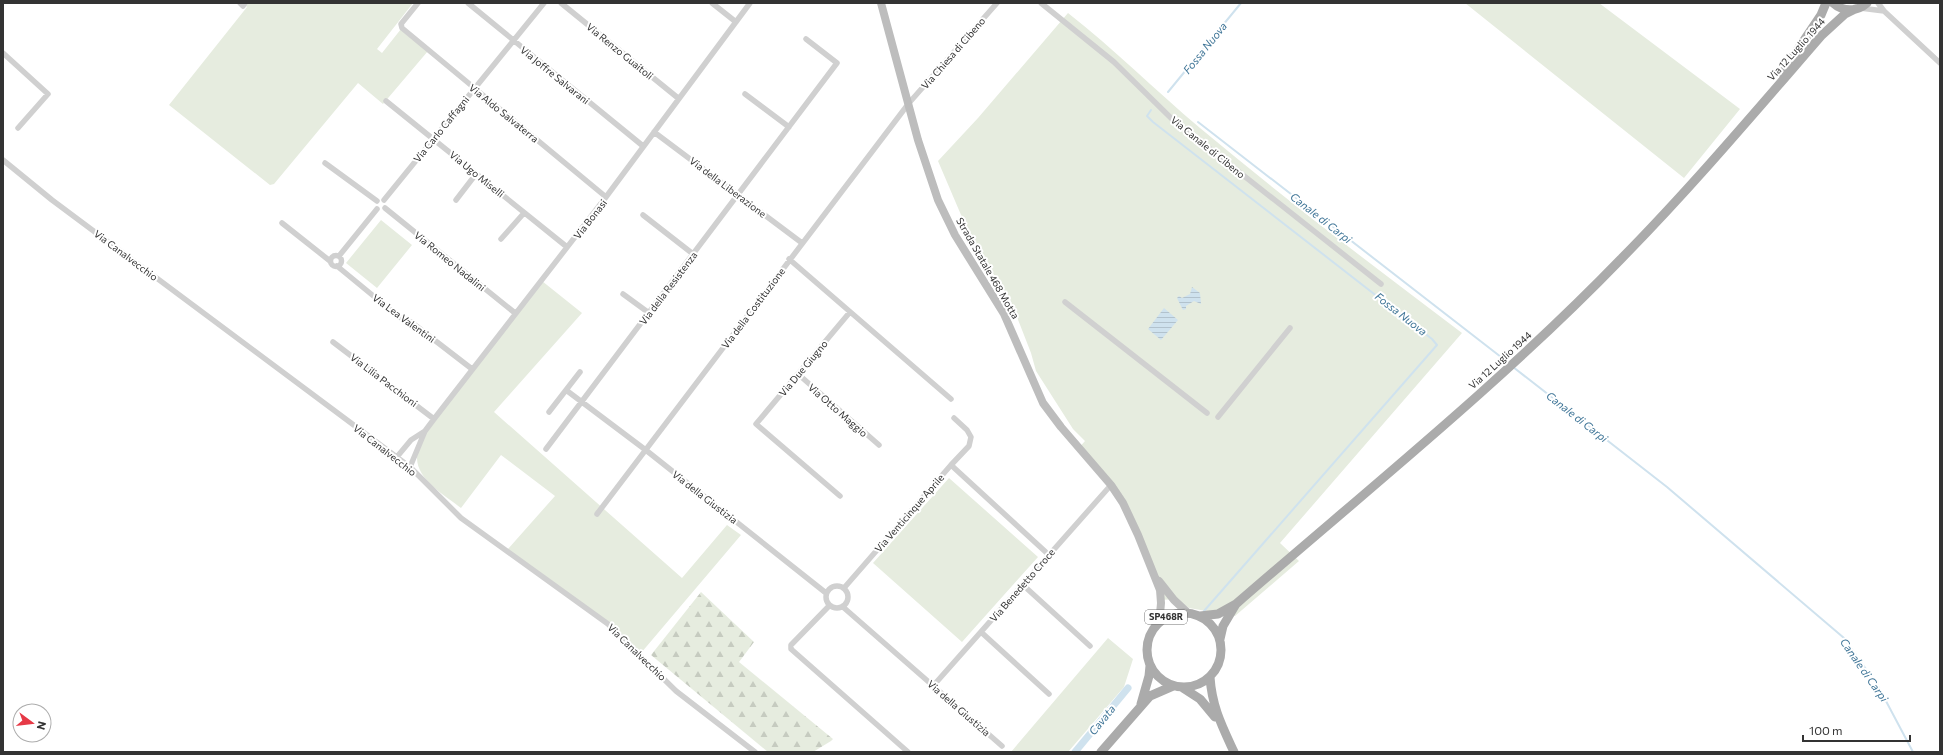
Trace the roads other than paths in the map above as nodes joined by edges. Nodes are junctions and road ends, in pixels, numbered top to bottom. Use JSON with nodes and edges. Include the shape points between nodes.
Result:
{"nodes":[{"id":1,"x":418,"y":3,"type":"edge"},
{"id":2,"x":468,"y":3,"type":"edge"},
{"id":3,"x":544,"y":3,"type":"edge"},
{"id":4,"x":561,"y":3,"type":"edge"},
{"id":5,"x":712,"y":3,"type":"edge"},
{"id":6,"x":750,"y":3,"type":"edge"},
{"id":7,"x":881,"y":3,"type":"edge"},
{"id":8,"x":997,"y":3,"type":"edge"},
{"id":9,"x":1041,"y":3,"type":"edge"},
{"id":10,"x":1826,"y":3,"type":"edge"},
{"id":11,"x":1832,"y":3,"type":"edge"},
{"id":12,"x":1867,"y":3,"type":"edge"},
{"id":13,"x":1878,"y":3,"type":"edge"},
{"id":14,"x":1857,"y":9,"type":"junction"},
{"id":15,"x":1884,"y":11,"type":"junction"},
{"id":16,"x":736,"y":22,"type":"junction"},
{"id":17,"x":806,"y":39,"type":"dead end"},
{"id":18,"x":514,"y":41,"type":"junction"},
{"id":19,"x":3,"y":52,"type":"edge"},
{"id":20,"x":1940,"y":63,"type":"edge"},
{"id":21,"x":474,"y":88,"type":"junction"},
{"id":22,"x":745,"y":94,"type":"dead end"},
{"id":23,"x":678,"y":98,"type":"junction"},
{"id":24,"x":386,"y":101,"type":"dead end"},
{"id":25,"x":909,"y":103,"type":"junction"},
{"id":26,"x":1758,"y":109,"type":"junction"},
{"id":27,"x":789,"y":127,"type":"junction"},
{"id":28,"x":18,"y":128,"type":"dead end"},
{"id":29,"x":654,"y":132,"type":"junction"},
{"id":30,"x":433,"y":139,"type":"junction"},
{"id":31,"x":643,"y":146,"type":"junction"},
{"id":32,"x":3,"y":160,"type":"edge"},
{"id":33,"x":325,"y":164,"type":"dead end"},
{"id":34,"x":476,"y":174,"type":"junction"},
{"id":35,"x":738,"y":194,"type":"junction"},
{"id":36,"x":606,"y":197,"type":"junction"},
{"id":37,"x":384,"y":200,"type":"junction"},
{"id":38,"x":456,"y":200,"type":"dead end"},
{"id":39,"x":377,"y":201,"type":"junction"},
{"id":40,"x":385,"y":208,"type":"junction"},
{"id":41,"x":377,"y":209,"type":"junction"},
{"id":42,"x":524,"y":212,"type":"junction"},
{"id":43,"x":643,"y":215,"type":"dead end"},
{"id":44,"x":282,"y":223,"type":"dead end"},
{"id":45,"x":501,"y":239,"type":"dead end"},
{"id":46,"x":802,"y":243,"type":"junction"},
{"id":47,"x":567,"y":247,"type":"junction"},
{"id":48,"x":693,"y":254,"type":"junction"},
{"id":49,"x":339,"y":256,"type":"junction"},
{"id":50,"x":789,"y":259,"type":"junction"},
{"id":51,"x":330,"y":262,"type":"junction"},
{"id":52,"x":337,"y":266,"type":"junction"},
{"id":53,"x":1381,"y":284,"type":"dead end"},
{"id":54,"x":622,"y":294,"type":"dead end"},
{"id":55,"x":1065,"y":302,"type":"dead end"},
{"id":56,"x":850,"y":312,"type":"junction"},
{"id":57,"x":515,"y":313,"type":"junction"},
{"id":58,"x":648,"y":313,"type":"junction"},
{"id":59,"x":1290,"y":328,"type":"dead end"},
{"id":60,"x":333,"y":342,"type":"dead end"},
{"id":61,"x":472,"y":369,"type":"junction"},
{"id":62,"x":580,"y":372,"type":"dead end"},
{"id":63,"x":798,"y":374,"type":"junction"},
{"id":64,"x":566,"y":390,"type":"junction"},
{"id":65,"x":951,"y":399,"type":"dead end"},
{"id":66,"x":582,"y":403,"type":"junction"},
{"id":67,"x":549,"y":412,"type":"dead end"},
{"id":68,"x":1207,"y":413,"type":"dead end"},
{"id":69,"x":1218,"y":417,"type":"dead end"},
{"id":70,"x":954,"y":418,"type":"dead end"},
{"id":71,"x":434,"y":419,"type":"junction"},
{"id":72,"x":425,"y":431,"type":"junction"},
{"id":73,"x":879,"y":445,"type":"dead end"},
{"id":74,"x":546,"y":449,"type":"dead end"},
{"id":75,"x":647,"y":451,"type":"junction"},
{"id":76,"x":396,"y":458,"type":"junction"},
{"id":77,"x":951,"y":465,"type":"junction"},
{"id":78,"x":410,"y":467,"type":"junction"},
{"id":79,"x":1111,"y":485,"type":"junction"},
{"id":80,"x":840,"y":496,"type":"dead end"},
{"id":81,"x":598,"y":514,"type":"dead end"},
{"id":82,"x":1048,"y":555,"type":"junction"},
{"id":83,"x":1155,"y":575,"type":"junction"},
{"id":84,"x":1023,"y":585,"type":"junction"},
{"id":85,"x":844,"y":588,"type":"junction"},
{"id":86,"x":826,"y":593,"type":"junction"},
{"id":87,"x":1236,"y":604,"type":"junction"},
{"id":88,"x":829,"y":606,"type":"junction"},
{"id":89,"x":843,"y":607,"type":"junction"},
{"id":90,"x":1188,"y":613,"type":"junction"},
{"id":91,"x":1200,"y":616,"type":"junction"},
{"id":92,"x":1154,"y":628,"type":"junction"},
{"id":93,"x":981,"y":632,"type":"junction"},
{"id":94,"x":1220,"y":639,"type":"junction"},
{"id":95,"x":1090,"y":646,"type":"dead end"},
{"id":96,"x":1150,"y":666,"type":"junction"},
{"id":97,"x":1210,"y":677,"type":"junction"},
{"id":98,"x":933,"y":686,"type":"junction"},
{"id":99,"x":1173,"y":686,"type":"junction"},
{"id":100,"x":1183,"y":688,"type":"junction"},
{"id":101,"x":1049,"y":694,"type":"dead end"},
{"id":102,"x":1140,"y":707,"type":"junction"},
{"id":103,"x":1218,"y":720,"type":"junction"},
{"id":104,"x":1002,"y":746,"type":"dead end"},
{"id":105,"x":756,"y":752,"type":"edge"},
{"id":106,"x":908,"y":752,"type":"edge"},
{"id":107,"x":1101,"y":752,"type":"edge"},
{"id":108,"x":1234,"y":752,"type":"edge"}],
"edges":[{"from":1,"to":21,"type":"street","name":"Via Aldo Salvaterra","via":[[401,24],[402,28]]},
{"from":2,"to":18,"type":"street","name":"Via Joffre Salvarani"},
{"from":3,"to":18,"type":"street","name":"Via Carlo Caffagni"},
{"from":4,"to":23,"type":"street","name":"Via Renzo Guaitoli"},
{"from":5,"to":16,"type":"street"},
{"from":6,"to":16,"type":"street","name":"Via Bonasi"},
{"from":7,"to":25,"type":"main road","name":"Strada Statale 468 Motta"},
{"from":8,"to":25,"type":"street","name":"Via Chiesa di Cibeno"},
{"from":9,"to":53,"type":"street","name":"Via Canale di Cibeno","via":[[1114,62],[1172,119]]},
{"from":10,"to":26,"type":"main road","name":"Via 12 Luglio 1944","via":[[1811,32]]},
{"from":11,"to":14,"type":"main road","via":[[1842,9]]},
{"from":12,"to":14,"type":"main road","name":"Via 12 Luglio 1944"},
{"from":13,"to":15,"type":"street"},
{"from":14,"to":15,"type":"street","via":[[1873,8]]},
{"from":14,"to":26,"type":"main road","name":"Via 12 Luglio 1944","via":[[1845,14],[1821,36]]},
{"from":15,"to":20,"type":"street"},
{"from":16,"to":23,"type":"street","name":"Via Bonasi"},
{"from":17,"to":27,"type":"street","name":"Via della Resistenza","via":[[837,64]]},
{"from":18,"to":21,"type":"street","name":"Via Carlo Caffagni"},
{"from":18,"to":31,"type":"street","name":"Via Joffre Salvarani"},
{"from":19,"to":28,"type":"street","via":[[48,94]]},
{"from":21,"to":30,"type":"street","name":"Via Carlo Caffagni"},
{"from":21,"to":36,"type":"street","name":"Via Aldo Salvaterra"},
{"from":22,"to":27,"type":"street"},
{"from":23,"to":29,"type":"street","name":"Via Bonasi"},
{"from":24,"to":30,"type":"street","name":"Via Ugo Miselli"},
{"from":25,"to":46,"type":"street","name":"Via della Costituzione"},
{"from":25,"to":79,"type":"main road","name":"Strada Statale 468 Motta","via":[[928,172],[955,235],[1006,319],[1044,403],[1061,427]]},
{"from":26,"to":87,"type":"main road","name":"Via 12 Luglio 1944","via":[[1620,260],[1518,360]]},
{"from":27,"to":35,"type":"street","name":"Via della Resistenza"},
{"from":29,"to":31,"type":"street","name":"Via Bonasi"},
{"from":29,"to":35,"type":"street","name":"Via della Liberazione"},
{"from":30,"to":34,"type":"street","name":"Via Ugo Miselli"},
{"from":30,"to":37,"type":"street","name":"Via Carlo Caffagni"},
{"from":31,"to":36,"type":"street","name":"Via Bonasi"},
{"from":32,"to":76,"type":"street","name":"Via Canalvecchio","via":[[49,198]]},
{"from":33,"to":39,"type":"street"},
{"from":34,"to":38,"type":"street"},
{"from":34,"to":42,"type":"street","name":"Via Ugo Miselli"},
{"from":35,"to":46,"type":"street","name":"Via della Liberazione"},
{"from":35,"to":48,"type":"street","name":"Via della Resistenza"},
{"from":36,"to":47,"type":"street","name":"Via Bonasi"},
{"from":37,"to":39,"type":"street"},
{"from":37,"to":40,"type":"street"},
{"from":39,"to":41,"type":"street"},
{"from":40,"to":41,"type":"street"},
{"from":40,"to":57,"type":"street","name":"Via Romeo Nadalini"},
{"from":41,"to":49,"type":"street"},
{"from":42,"to":45,"type":"street"},
{"from":42,"to":47,"type":"street","name":"Via Ugo Miselli"},
{"from":43,"to":48,"type":"street"},
{"from":44,"to":51,"type":"street"},
{"from":46,"to":50,"type":"street","name":"Via della Costituzione"},
{"from":47,"to":57,"type":"street","name":"Via Bonasi"},
{"from":48,"to":58,"type":"street","name":"Via della Resistenza"},
{"from":49,"to":51,"type":"street","via":[[332,256]]},
{"from":49,"to":52,"type":"street","via":[[341,261]]},
{"from":50,"to":56,"type":"street"},
{"from":50,"to":75,"type":"street","name":"Via della Costituzione"},
{"from":51,"to":52,"type":"street"},
{"from":52,"to":61,"type":"street","name":"Via Lea Valentini","via":[[399,317],[411,322]]},
{"from":54,"to":58,"type":"street"},
{"from":55,"to":68,"type":"street"},
{"from":56,"to":63,"type":"street","name":"Via Due Giugno"},
{"from":56,"to":65,"type":"street"},
{"from":57,"to":61,"type":"street","name":"Via Bonasi"},
{"from":58,"to":66,"type":"street","name":"Via della Resistenza"},
{"from":59,"to":69,"type":"street"},
{"from":60,"to":71,"type":"street","name":"Via Lilia Pacchioni"},
{"from":61,"to":71,"type":"street","name":"Via Bonasi"},
{"from":62,"to":64,"type":"street"},
{"from":63,"to":73,"type":"street","name":"Via Otto Maggio"},
{"from":63,"to":80,"type":"street","name":"Via Due Giugno","via":[[756,424]]},
{"from":64,"to":66,"type":"street","name":"Via della Giustizia"},
{"from":64,"to":67,"type":"street"},
{"from":66,"to":74,"type":"street","name":"Via della Resistenza"},
{"from":66,"to":75,"type":"street","name":"Via della Giustizia"},
{"from":70,"to":77,"type":"street","via":[[971,436],[969,446]]},
{"from":71,"to":72,"type":"street","name":"Via Bonasi"},
{"from":72,"to":76,"type":"street","name":"Via Bonasi","via":[[411,440]]},
{"from":72,"to":78,"type":"street","name":"Via Bonasi"},
{"from":75,"to":81,"type":"street","name":"Via della Costituzione"},
{"from":75,"to":86,"type":"street","name":"Via della Giustizia"},
{"from":76,"to":78,"type":"street","name":"Via Canalvecchio"},
{"from":77,"to":82,"type":"street","name":"Via Venticinque Aprile"},
{"from":77,"to":85,"type":"street","name":"Via Venticinque Aprile"},
{"from":78,"to":105,"type":"street","name":"Via Canalvecchio","via":[[461,518],[608,624],[676,690]]},
{"from":79,"to":82,"type":"street","name":"Via Benedetto Croce"},
{"from":79,"to":83,"type":"main road","name":"Strada Statale 468 Motta","via":[[1123,502]]},
{"from":82,"to":84,"type":"street","name":"Via Benedetto Croce"},
{"from":83,"to":90,"type":"main road","via":[[1174,600]]},
{"from":83,"to":92,"type":"main road","via":[[1161,603],[1160,614]]},
{"from":84,"to":93,"type":"street","name":"Via Benedetto Croce"},
{"from":84,"to":95,"type":"street"},
{"from":85,"to":86,"type":"street","via":[[832,586]]},
{"from":85,"to":89,"type":"street","via":[[848,598]]},
{"from":86,"to":88,"type":"street","via":[[826,602]]},
{"from":87,"to":91,"type":"main road","via":[[1218,614]]},
{"from":87,"to":94,"type":"main road","via":[[1223,626]]},
{"from":88,"to":89,"type":"street"},
{"from":88,"to":106,"type":"street","via":[[791,649]]},
{"from":89,"to":98,"type":"street","name":"Via della Giustizia"},
{"from":90,"to":91,"type":"main road","number":"SP468R"},
{"from":90,"to":92,"type":"main road","number":"SP468R","via":[[1169,616]]},
{"from":91,"to":94,"type":"main road","number":"SP468R","via":[[1212,625]]},
{"from":92,"to":96,"type":"main road","number":"SP468R","via":[[1147,646]]},
{"from":93,"to":98,"type":"street","name":"Via Benedetto Croce"},
{"from":93,"to":101,"type":"street"},
{"from":94,"to":97,"type":"main road","via":[[1220,659]]},
{"from":96,"to":99,"type":"main road","via":[[1160,678]]},
{"from":96,"to":102,"type":"main road"},
{"from":97,"to":100,"type":"main road","via":[[1193,687]]},
{"from":97,"to":103,"type":"main road","via":[[1211,695]]},
{"from":98,"to":104,"type":"street","name":"Via della Giustizia"},
{"from":99,"to":100,"type":"main road"},
{"from":99,"to":102,"type":"main road","via":[[1150,696]]},
{"from":100,"to":103,"type":"main road","via":[[1200,699]]},
{"from":102,"to":107,"type":"main road"},
{"from":103,"to":108,"type":"main road"}]}
